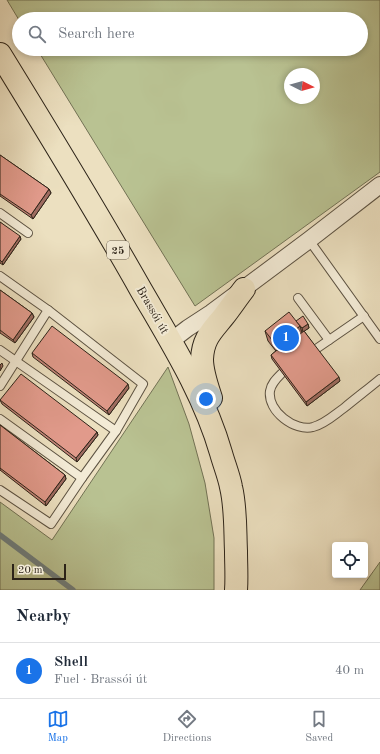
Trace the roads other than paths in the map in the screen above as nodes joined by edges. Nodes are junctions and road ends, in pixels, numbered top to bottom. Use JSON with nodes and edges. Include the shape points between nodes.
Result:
{"nodes":[{"id":1,"x":0,"y":54,"type":"edge"},
{"id":2,"x":380,"y":185,"type":"edge"},
{"id":3,"x":0,"y":213,"type":"edge"},
{"id":4,"x":28,"y":233,"type":"dead end"},
{"id":5,"x":309,"y":240,"type":"junction"},
{"id":6,"x":0,"y":276,"type":"edge"},
{"id":7,"x":244,"y":289,"type":"junction"},
{"id":8,"x":298,"y":298,"type":"dead end"},
{"id":9,"x":48,"y":310,"type":"junction"},
{"id":10,"x":364,"y":316,"type":"junction"},
{"id":11,"x":380,"y":338,"type":"edge"},
{"id":12,"x":329,"y":340,"type":"junction"},
{"id":13,"x":171,"y":341,"type":"junction"},
{"id":14,"x":316,"y":349,"type":"edge"},
{"id":15,"x":0,"y":350,"type":"edge"},
{"id":16,"x":16,"y":362,"type":"junction"},
{"id":17,"x":281,"y":374,"type":"edge"},
{"id":18,"x":380,"y":379,"type":"edge"},
{"id":19,"x":0,"y":386,"type":"edge"},
{"id":20,"x":0,"y":419,"type":"edge"},
{"id":21,"x":116,"y":431,"type":"junction"},
{"id":22,"x":221,"y":454,"type":"junction"},
{"id":23,"x":82,"y":478,"type":"junction"},
{"id":24,"x":0,"y":490,"type":"edge"},
{"id":25,"x":236,"y":590,"type":"edge"}],
"edges":[{"from":1,"to":13,"type":"main road","name":"Brassói út","number":"25"},
{"from":2,"to":5,"type":"street"},
{"from":3,"to":4,"type":"lane"},
{"from":5,"to":7,"type":"street"},
{"from":5,"to":10,"type":"lane"},
{"from":6,"to":9,"type":"lane"},
{"from":7,"to":13,"type":"street"},
{"from":7,"to":22,"type":"main road","via":[[207,337],[203,352],[204,374],[221,427]]},
{"from":8,"to":12,"type":"lane"},
{"from":9,"to":16,"type":"lane"},
{"from":9,"to":21,"type":"lane","via":[[144,384]]},
{"from":10,"to":11,"type":"lane"},
{"from":10,"to":12,"type":"lane"},
{"from":12,"to":14,"type":"lane"},
{"from":13,"to":22,"type":"main road","name":"Brassói út","number":"25","via":[[190,376]]},
{"from":15,"to":16,"type":"lane"},
{"from":16,"to":19,"type":"lane"},
{"from":16,"to":21,"type":"lane"},
{"from":17,"to":18,"type":"lane","via":[[272,386],[272,405],[282,418],[304,428],[324,423]]},
{"from":20,"to":23,"type":"lane"},
{"from":21,"to":23,"type":"lane"},
{"from":22,"to":25,"type":"main road","name":"Brassói út","number":"25","via":[[232,489],[234,507]]},
{"from":23,"to":24,"type":"lane","via":[[51,524]]}]}
